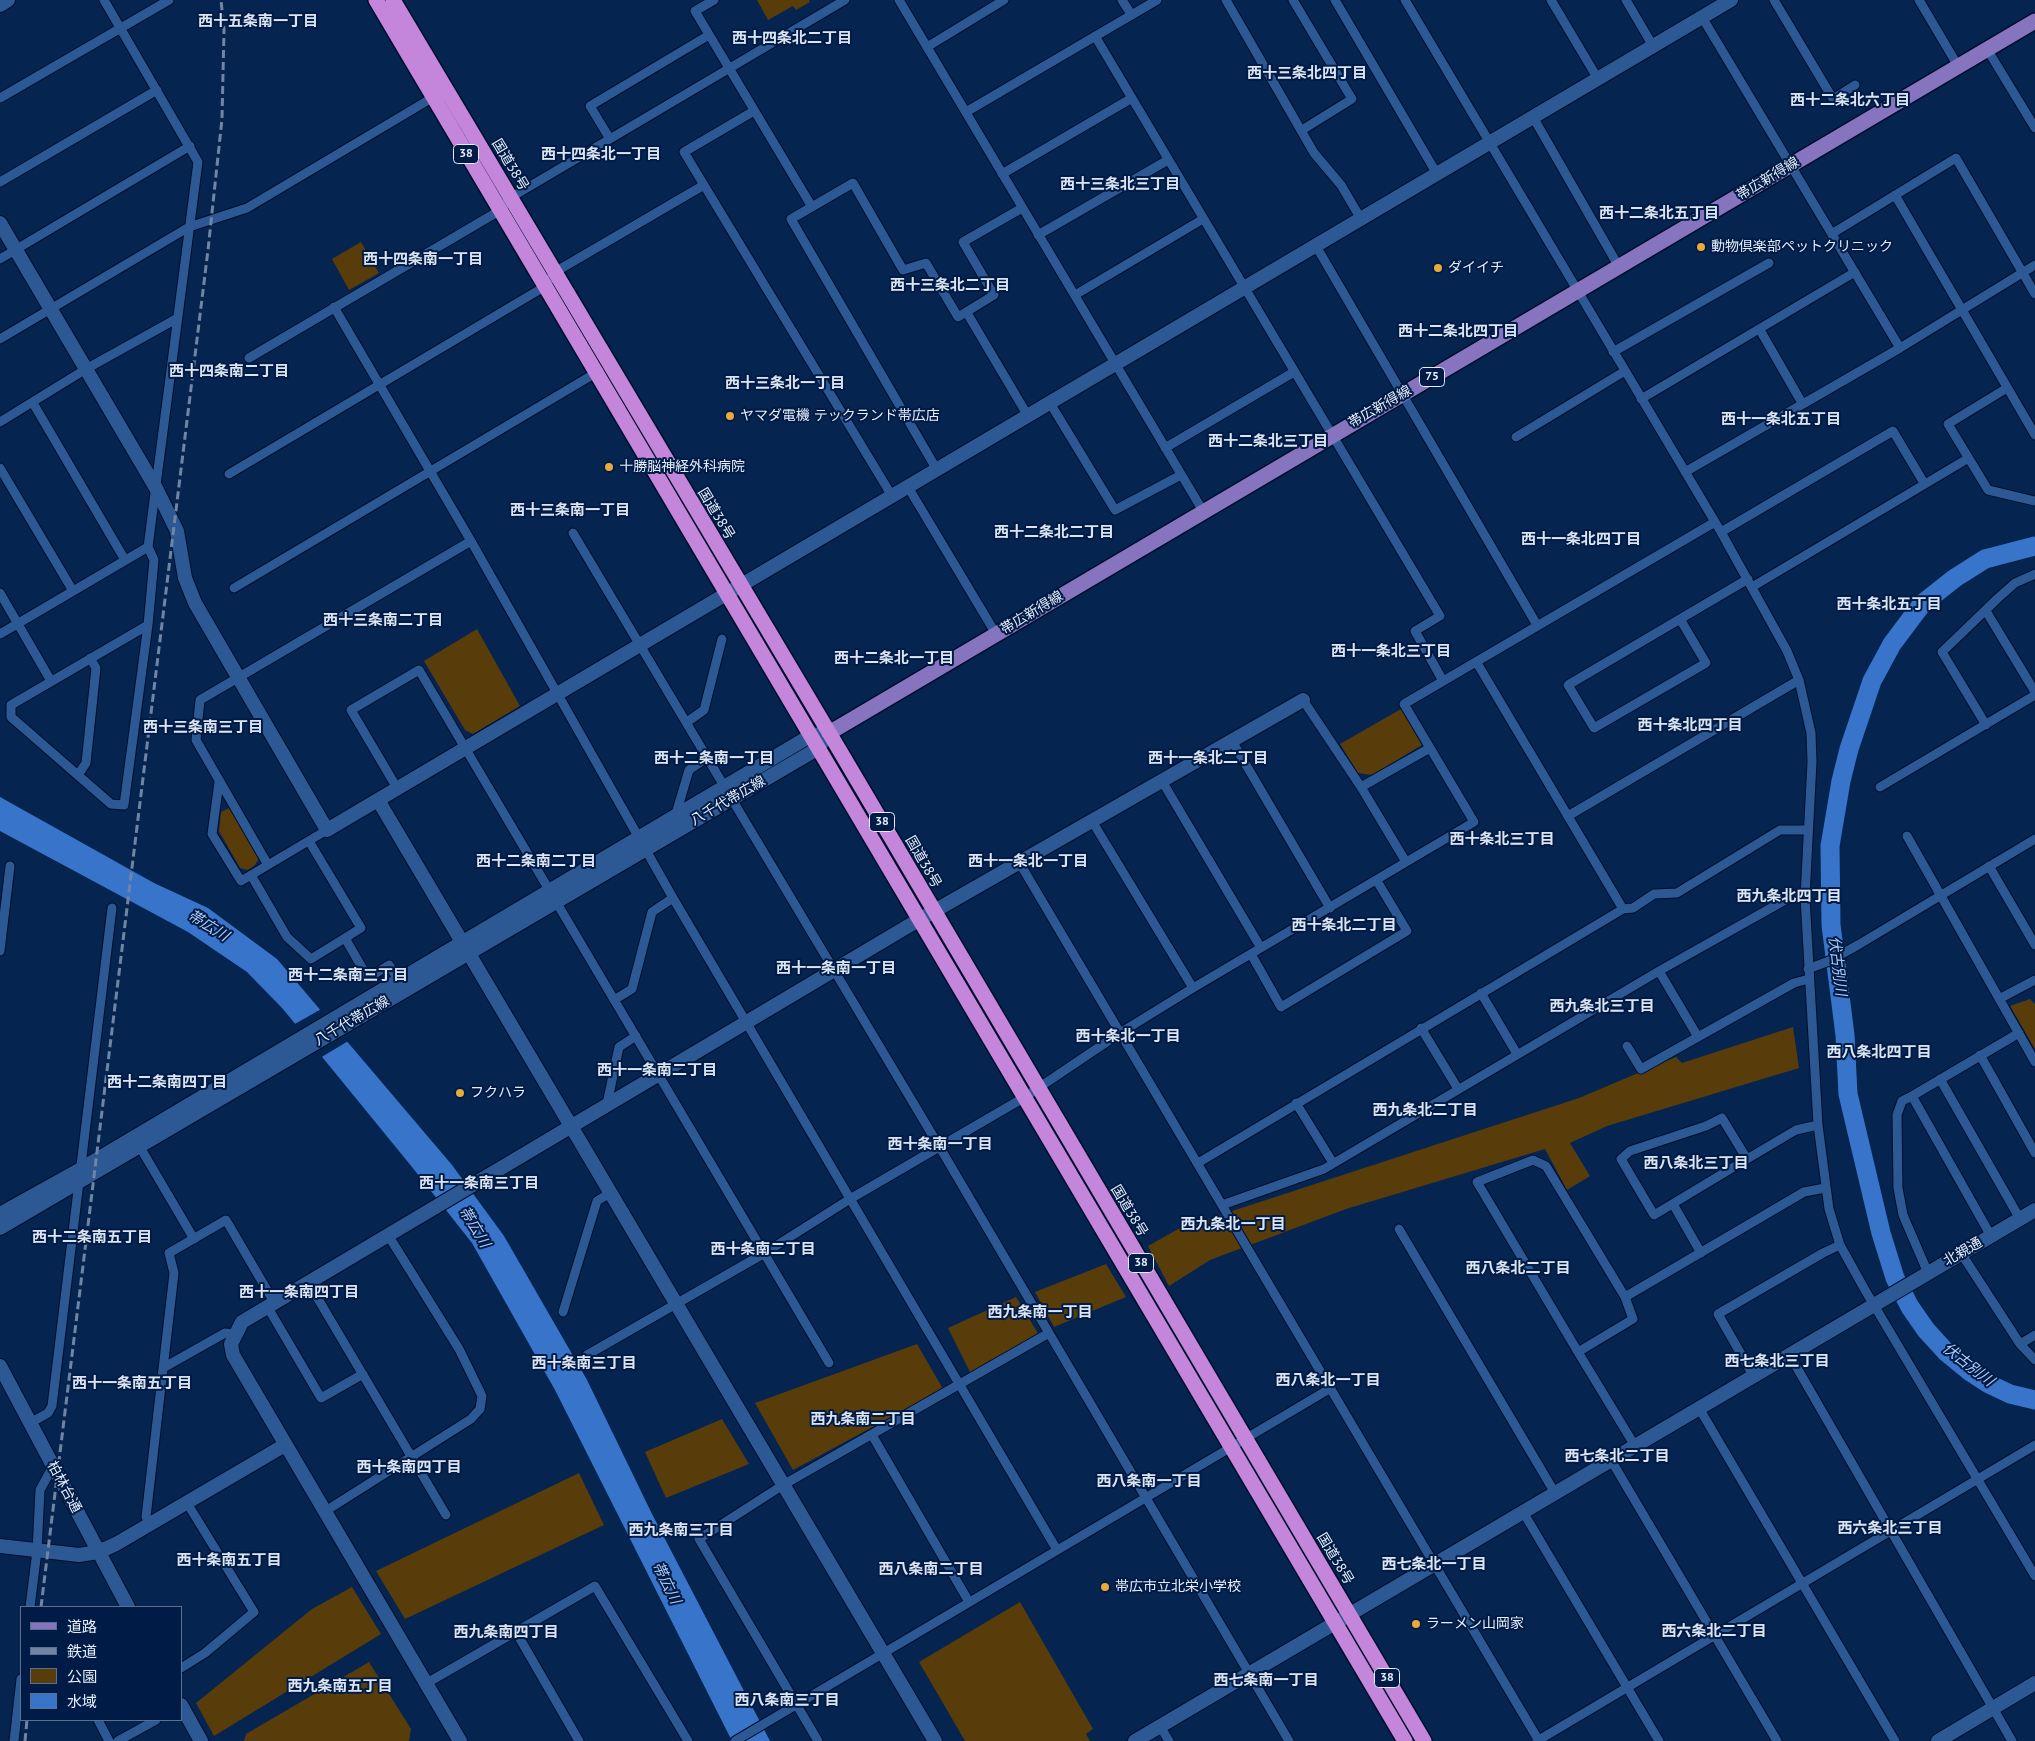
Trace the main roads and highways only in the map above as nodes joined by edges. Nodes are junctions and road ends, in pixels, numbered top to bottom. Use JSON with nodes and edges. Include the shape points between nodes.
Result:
{"nodes":[{"id":1,"x":376,"y":0,"type":"edge"},
{"id":2,"x":393,"y":0,"type":"edge"},
{"id":3,"x":2035,"y":21,"type":"edge"},
{"id":4,"x":440,"y":93,"type":"junction"},
{"id":5,"x":733,"y":589,"type":"junction"},
{"id":6,"x":829,"y":733,"type":"junction"},
{"id":7,"x":1406,"y":1741,"type":"edge"},
{"id":8,"x":1424,"y":1741,"type":"edge"}],
"edges":[{"from":1,"to":4,"type":"highway","name":"国道38号","number":"38"},
{"from":2,"to":4,"type":"highway","name":"国道38号","number":"38"},
{"from":3,"to":6,"type":"main road","name":"帯広新得線","number":"75"},
{"from":4,"to":5,"type":"highway","name":"国道38号","number":"38","via":[[510,198],[610,365]]},
{"from":4,"to":5,"type":"highway","name":"国道38号","number":"38","via":[[499,211],[595,373]]},
{"from":5,"to":6,"type":"highway","name":"国道38号","number":"38"},
{"from":5,"to":7,"type":"highway","name":"国道38号","number":"38","via":[[813,743]]},
{"from":6,"to":8,"type":"highway","name":"国道38号","number":"38"}]}
